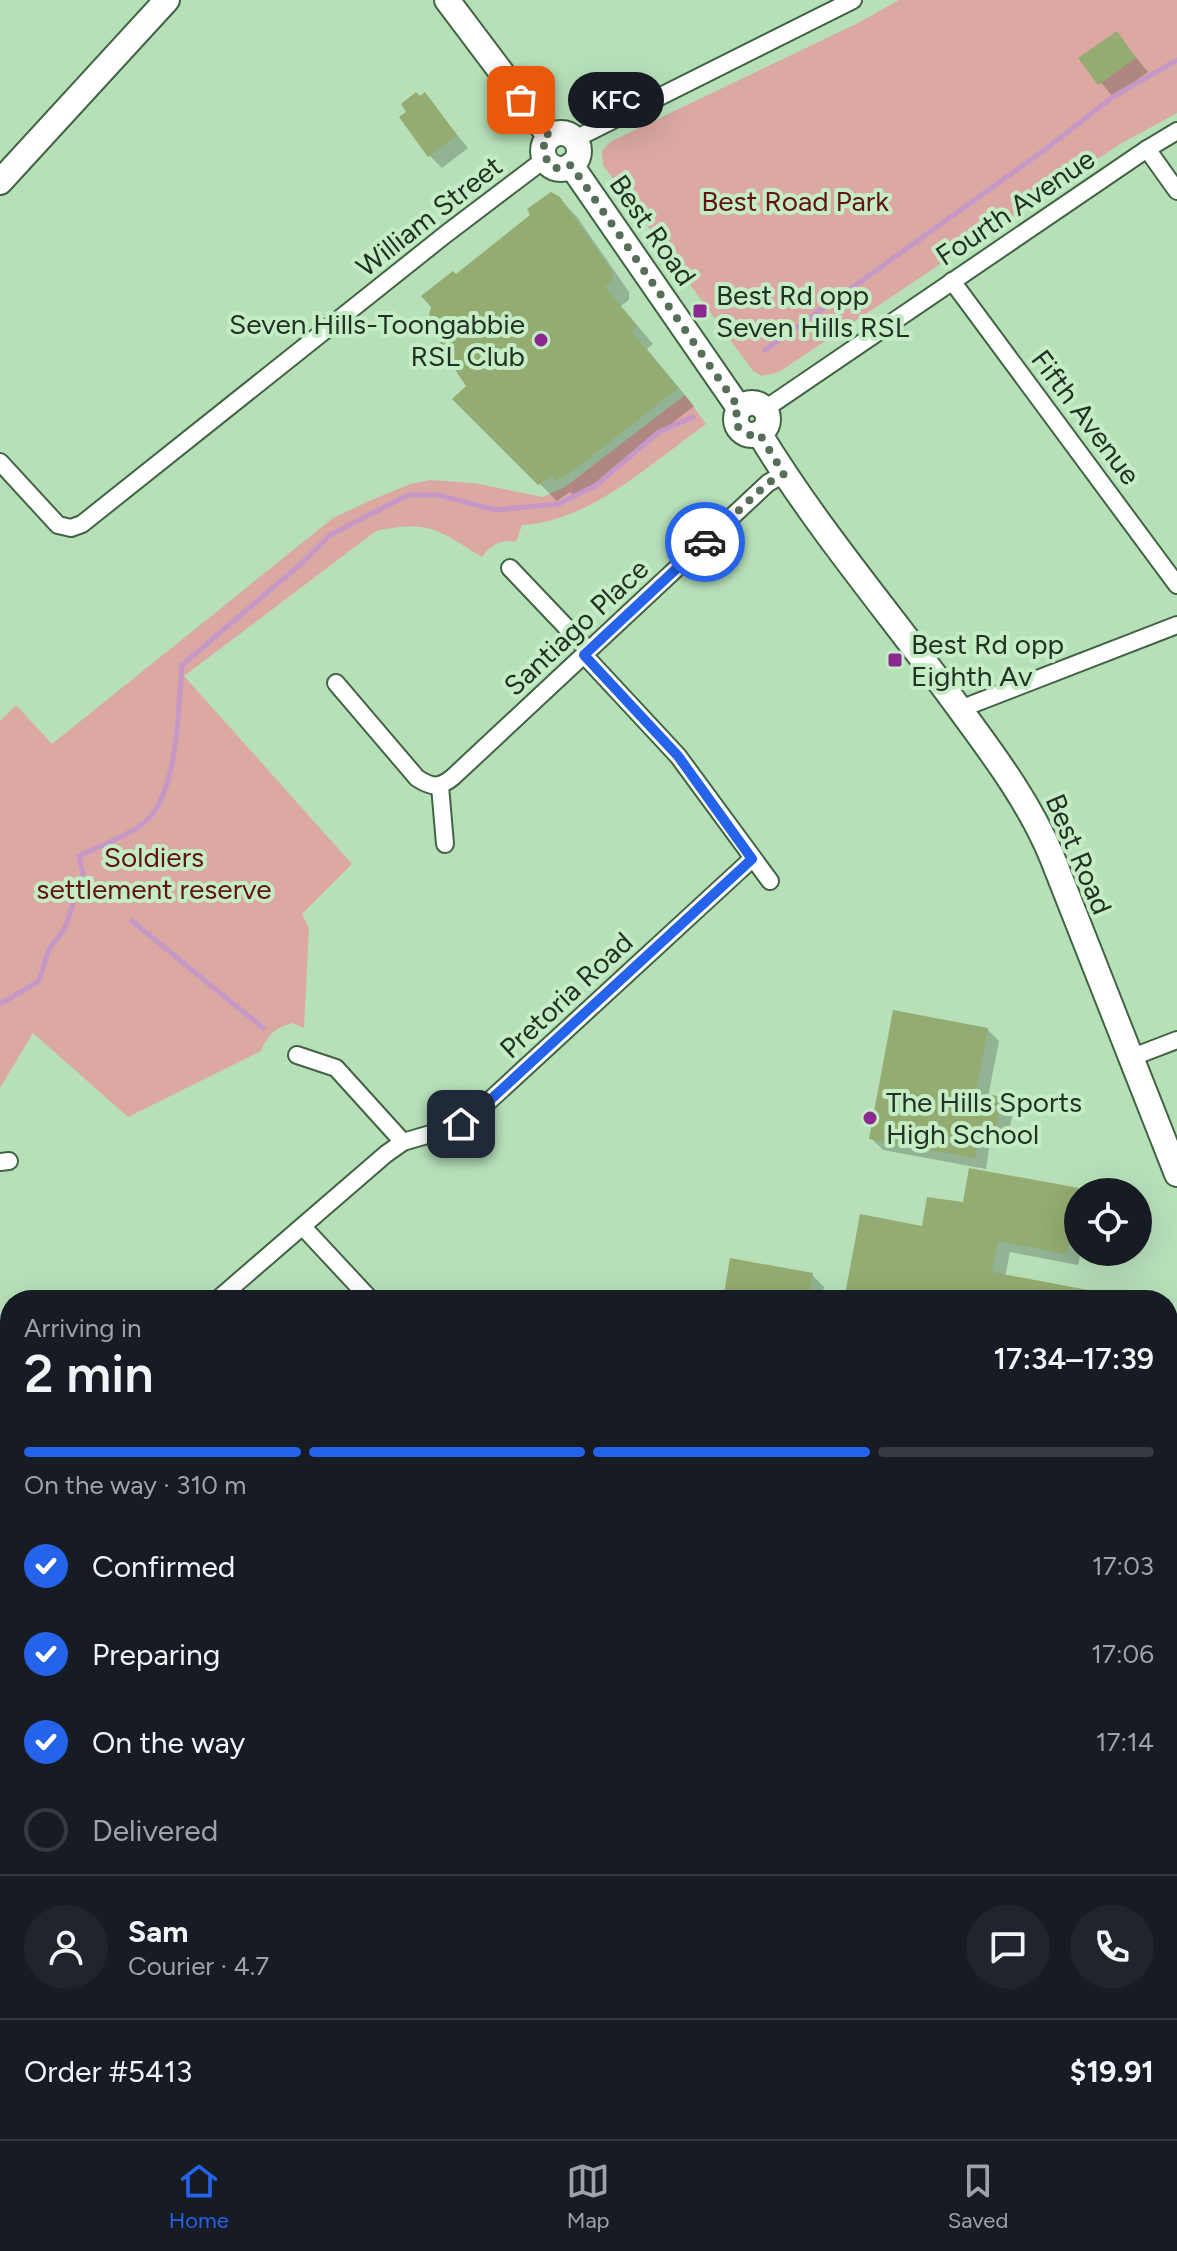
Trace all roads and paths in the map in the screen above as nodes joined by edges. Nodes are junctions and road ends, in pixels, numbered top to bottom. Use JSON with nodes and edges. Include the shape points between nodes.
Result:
{"nodes":[{"id":1,"x":167,"y":0,"type":"edge"},
{"id":2,"x":447,"y":0,"type":"edge"},
{"id":3,"x":853,"y":0,"type":"edge"},
{"id":4,"x":1177,"y":131,"type":"edge"},
{"id":5,"x":575,"y":139,"type":"junction"},
{"id":6,"x":547,"y":148,"type":"junction"},
{"id":7,"x":1147,"y":149,"type":"junction"},
{"id":8,"x":571,"y":165,"type":"junction"},
{"id":9,"x":0,"y":182,"type":"edge"},
{"id":10,"x":1177,"y":191,"type":"edge"},
{"id":11,"x":952,"y":281,"type":"junction"},
{"id":12,"x":739,"y":408,"type":"junction"},
{"id":13,"x":765,"y":409,"type":"junction"},
{"id":14,"x":759,"y":433,"type":"junction"},
{"id":15,"x":0,"y":462,"type":"edge"},
{"id":16,"x":784,"y":474,"type":"junction"},
{"id":17,"x":510,"y":568,"type":"dead end"},
{"id":18,"x":1177,"y":585,"type":"edge"},
{"id":19,"x":1177,"y":625,"type":"edge"},
{"id":20,"x":586,"y":653,"type":"junction"},
{"id":21,"x":336,"y":683,"type":"dead end"},
{"id":22,"x":960,"y":709,"type":"junction"},
{"id":23,"x":440,"y":786,"type":"junction"},
{"id":24,"x":445,"y":844,"type":"dead end"},
{"id":25,"x":752,"y":859,"type":"junction"},
{"id":26,"x":770,"y":881,"type":"dead end"},
{"id":27,"x":1177,"y":1040,"type":"edge"},
{"id":28,"x":297,"y":1055,"type":"dead end"},
{"id":29,"x":1130,"y":1058,"type":"junction"},
{"id":30,"x":403,"y":1142,"type":"junction"},
{"id":31,"x":1177,"y":1174,"type":"edge"},
{"id":32,"x":303,"y":1227,"type":"junction"},
{"id":33,"x":229,"y":1290,"type":"edge"},
{"id":34,"x":362,"y":1290,"type":"edge"}],
"edges":[{"from":1,"to":9,"type":"main road"},
{"from":2,"to":6,"type":"main road"},
{"from":3,"to":5,"type":"street"},
{"from":4,"to":7,"type":"street","name":"Fourth Avenue"},
{"from":5,"to":6,"type":"main road","via":[[560,133]]},
{"from":5,"to":8,"type":"main road","via":[[579,153]]},
{"from":6,"to":8,"type":"main road","via":[[553,167]]},
{"from":6,"to":15,"type":"street","name":"William Street","via":[[82,524],[58,525]]},
{"from":7,"to":10,"type":"street"},
{"from":7,"to":11,"type":"street","name":"Fourth Avenue"},
{"from":8,"to":12,"type":"main road","name":"Best Road"},
{"from":11,"to":13,"type":"street","name":"Fourth Avenue"},
{"from":11,"to":18,"type":"street","name":"Fifth Avenue"},
{"from":12,"to":13,"type":"main road","via":[[752,402]]},
{"from":12,"to":14,"type":"main road","via":[[738,427],[750,435]]},
{"from":13,"to":14,"type":"main road","via":[[768,423]]},
{"from":14,"to":16,"type":"main road","name":"Best Road"},
{"from":16,"to":20,"type":"street","name":"Santiago Place","via":[[768,483]]},
{"from":16,"to":22,"type":"main road","name":"Best Road"},
{"from":17,"to":20,"type":"street"},
{"from":19,"to":22,"type":"street"},
{"from":20,"to":23,"type":"street","name":"Santiago Place"},
{"from":20,"to":25,"type":"street","via":[[678,756]]},
{"from":21,"to":23,"type":"street","via":[[417,778]]},
{"from":22,"to":29,"type":"main road","name":"Best Road","via":[[1039,826]]},
{"from":23,"to":24,"type":"street"},
{"from":25,"to":26,"type":"street"},
{"from":25,"to":30,"type":"street","name":"Pretoria Road","via":[[469,1119]]},
{"from":27,"to":29,"type":"street"},
{"from":28,"to":30,"type":"street","via":[[336,1068]]},
{"from":29,"to":31,"type":"main road","name":"Best Road"},
{"from":30,"to":32,"type":"street","name":"Pretoria Road"},
{"from":32,"to":33,"type":"street","name":"Pretoria Road"},
{"from":32,"to":34,"type":"street"}]}
